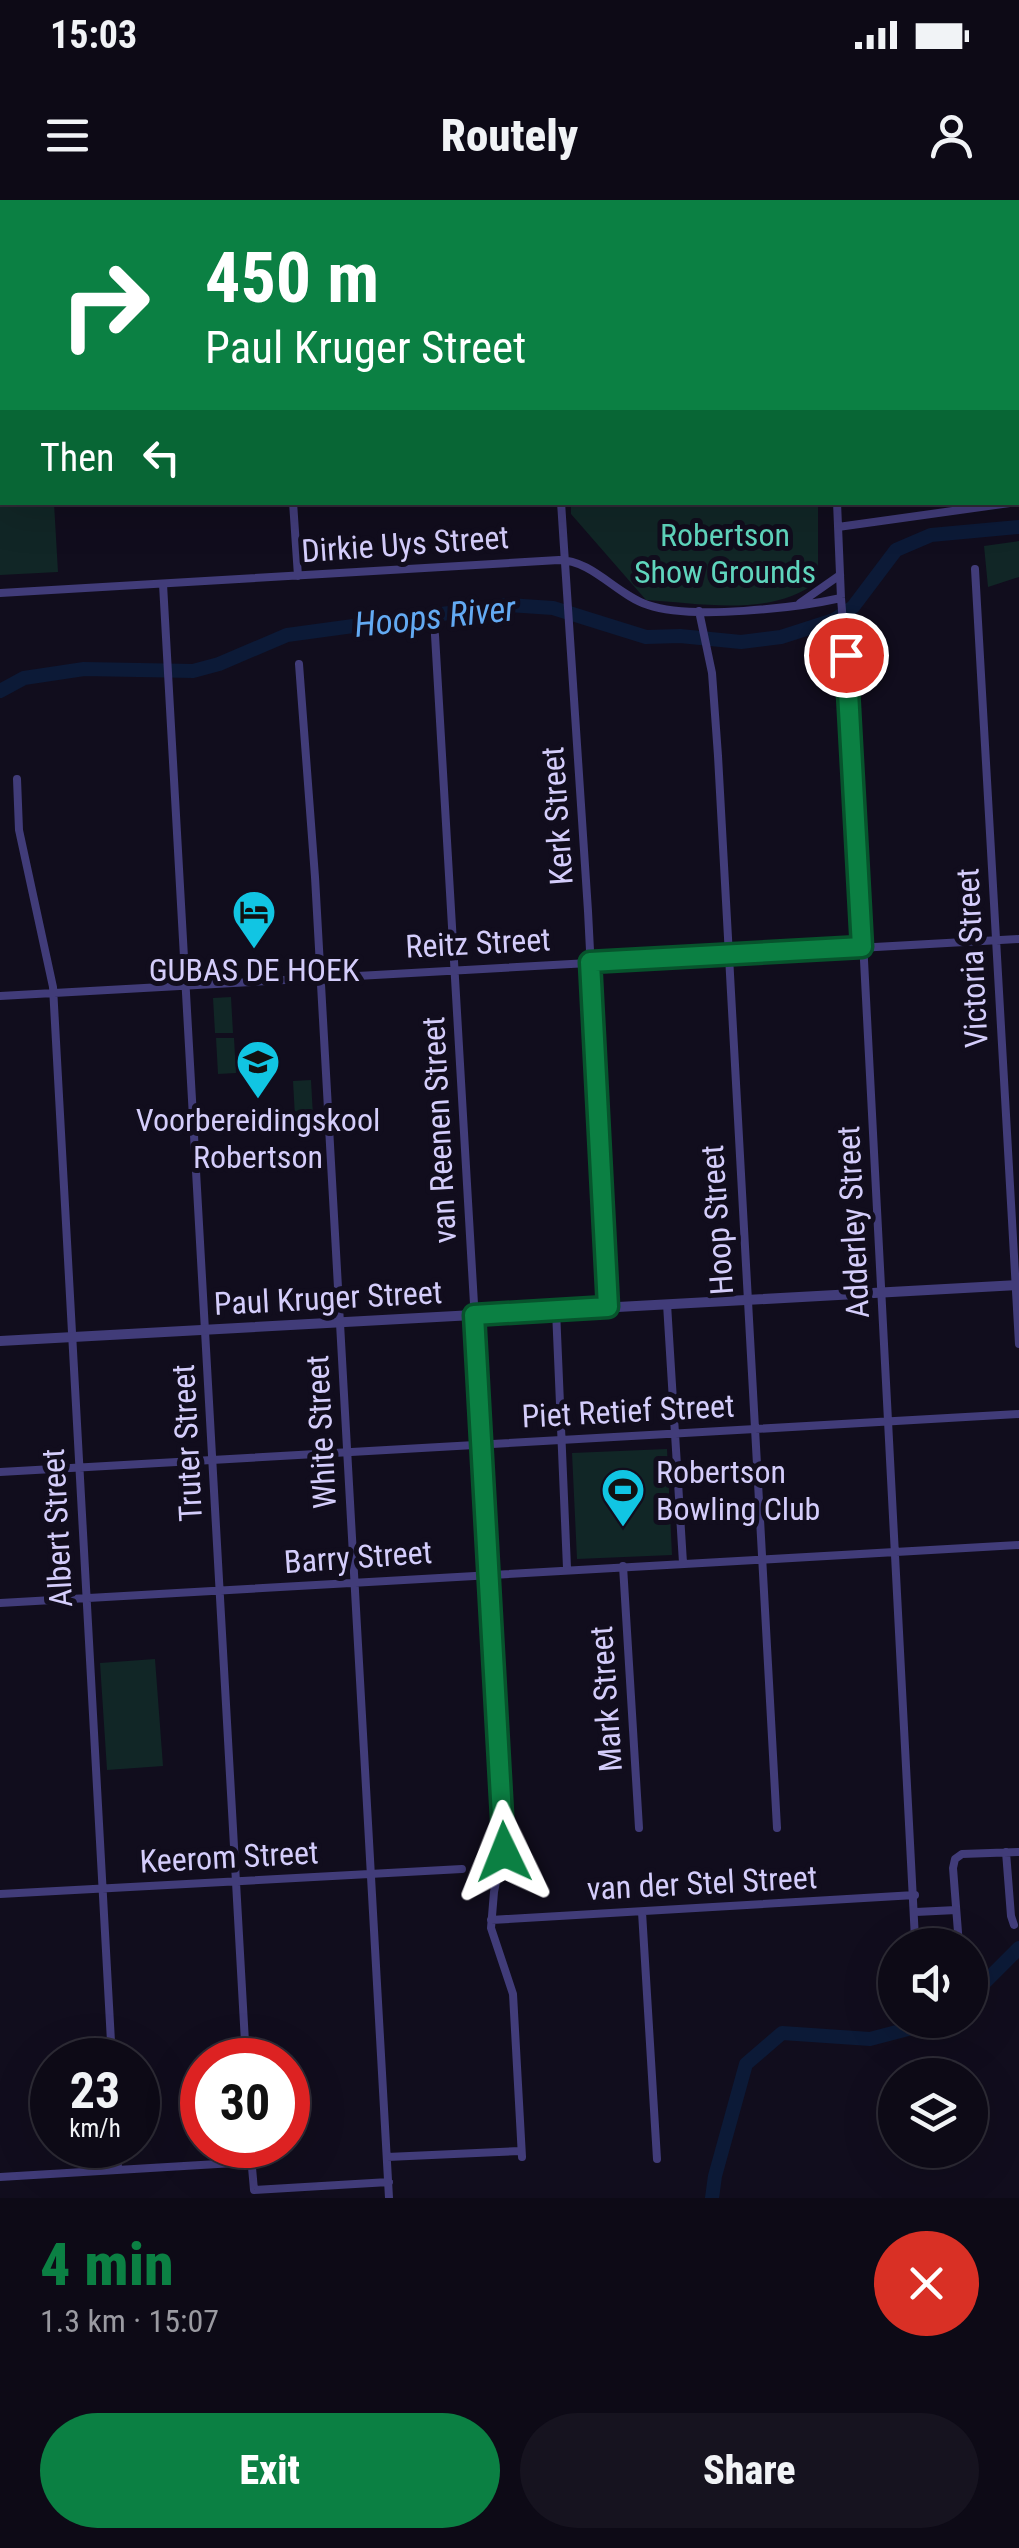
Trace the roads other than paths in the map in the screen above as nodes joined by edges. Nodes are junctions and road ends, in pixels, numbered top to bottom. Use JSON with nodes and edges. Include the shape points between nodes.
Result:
{"nodes":[{"id":1,"x":294,"y":505,"type":"edge"},
{"id":2,"x":561,"y":505,"type":"edge"},
{"id":3,"x":837,"y":505,"type":"edge"},
{"id":4,"x":996,"y":505,"type":"edge"},
{"id":5,"x":838,"y":527,"type":"junction"},
{"id":6,"x":565,"y":560,"type":"junction"},
{"id":7,"x":975,"y":568,"type":"dead end"},
{"id":8,"x":840,"y":574,"type":"junction"},
{"id":9,"x":298,"y":576,"type":"junction"},
{"id":10,"x":163,"y":584,"type":"junction"},
{"id":11,"x":0,"y":593,"type":"edge"},
{"id":12,"x":841,"y":598,"type":"junction"},
{"id":13,"x":800,"y":604,"type":"junction"},
{"id":14,"x":700,"y":611,"type":"junction"},
{"id":15,"x":435,"y":635,"type":"dead end"},
{"id":16,"x":299,"y":664,"type":"dead end"},
{"id":17,"x":17,"y":779,"type":"dead end"},
{"id":18,"x":1019,"y":940,"type":"edge"},
{"id":19,"x":996,"y":941,"type":"junction"},
{"id":20,"x":862,"y":947,"type":"junction"},
{"id":21,"x":728,"y":953,"type":"junction"},
{"id":22,"x":590,"y":962,"type":"junction"},
{"id":23,"x":454,"y":970,"type":"junction"},
{"id":24,"x":320,"y":977,"type":"junction"},
{"id":25,"x":186,"y":986,"type":"junction"},
{"id":26,"x":52,"y":993,"type":"junction"},
{"id":27,"x":0,"y":996,"type":"edge"},
{"id":28,"x":1018,"y":1285,"type":"edge"},
{"id":29,"x":881,"y":1292,"type":"junction"},
{"id":30,"x":747,"y":1300,"type":"junction"},
{"id":31,"x":667,"y":1304,"type":"junction"},
{"id":32,"x":608,"y":1307,"type":"junction"},
{"id":33,"x":556,"y":1310,"type":"junction"},
{"id":34,"x":474,"y":1315,"type":"junction"},
{"id":35,"x":340,"y":1322,"type":"junction"},
{"id":36,"x":206,"y":1330,"type":"junction"},
{"id":37,"x":70,"y":1337,"type":"junction"},
{"id":38,"x":0,"y":1342,"type":"edge"},
{"id":39,"x":1019,"y":1344,"type":"edge"},
{"id":40,"x":1019,"y":1414,"type":"edge"},
{"id":41,"x":889,"y":1422,"type":"junction"},
{"id":42,"x":754,"y":1430,"type":"junction"},
{"id":43,"x":676,"y":1434,"type":"junction"},
{"id":44,"x":561,"y":1440,"type":"junction"},
{"id":45,"x":482,"y":1445,"type":"junction"},
{"id":46,"x":347,"y":1452,"type":"junction"},
{"id":47,"x":213,"y":1459,"type":"junction"},
{"id":48,"x":78,"y":1468,"type":"junction"},
{"id":49,"x":0,"y":1472,"type":"edge"},
{"id":50,"x":1019,"y":1545,"type":"edge"},
{"id":51,"x":895,"y":1551,"type":"junction"},
{"id":52,"x":761,"y":1559,"type":"junction"},
{"id":53,"x":683,"y":1563,"type":"junction"},
{"id":54,"x":623,"y":1566,"type":"junction"},
{"id":55,"x":568,"y":1568,"type":"junction"},
{"id":56,"x":490,"y":1574,"type":"junction"},
{"id":57,"x":354,"y":1582,"type":"junction"},
{"id":58,"x":220,"y":1591,"type":"junction"},
{"id":59,"x":86,"y":1598,"type":"junction"},
{"id":60,"x":0,"y":1603,"type":"edge"},
{"id":61,"x":639,"y":1828,"type":"dead end"},
{"id":62,"x":777,"y":1828,"type":"dead end"},
{"id":63,"x":1006,"y":1852,"type":"junction"},
{"id":64,"x":1019,"y":1852,"type":"edge"},
{"id":65,"x":462,"y":1870,"type":"dead end"},
{"id":66,"x":371,"y":1874,"type":"junction"},
{"id":67,"x":236,"y":1882,"type":"junction"},
{"id":68,"x":102,"y":1889,"type":"junction"},
{"id":69,"x":0,"y":1894,"type":"edge"},
{"id":70,"x":915,"y":1895,"type":"junction"},
{"id":71,"x":956,"y":1910,"type":"junction"},
{"id":72,"x":642,"y":1912,"type":"junction"},
{"id":73,"x":916,"y":1912,"type":"junction"},
{"id":74,"x":492,"y":1920,"type":"junction"},
{"id":75,"x":1014,"y":1925,"type":"dead end"},
{"id":76,"x":915,"y":1928,"type":"edge"},
{"id":77,"x":958,"y":1928,"type":"edge"},
{"id":78,"x":111,"y":2038,"type":"edge"},
{"id":79,"x":245,"y":2038,"type":"edge"},
{"id":80,"x":387,"y":2157,"type":"junction"},
{"id":81,"x":657,"y":2159,"type":"dead end"},
{"id":82,"x":180,"y":2166,"type":"edge"},
{"id":83,"x":252,"y":2168,"type":"edge"},
{"id":84,"x":118,"y":2170,"type":"joint"},
{"id":85,"x":0,"y":2177,"type":"edge"},
{"id":86,"x":388,"y":2182,"type":"junction"},
{"id":87,"x":389,"y":2198,"type":"edge"}],
"edges":[{"from":1,"to":9,"type":"street"},
{"from":2,"to":6,"type":"street","name":"Kerk Street"},
{"from":3,"to":5,"type":"street","name":"Adderley Street"},
{"from":4,"to":5,"type":"street"},
{"from":5,"to":8,"type":"street","name":"Adderley Street"},
{"from":6,"to":9,"type":"street","name":"Dirkie Uys Street"},
{"from":6,"to":14,"type":"street","via":[[649,606]]},
{"from":6,"to":22,"type":"street","name":"Kerk Street"},
{"from":7,"to":19,"type":"street","name":"Victoria Street"},
{"from":8,"to":12,"type":"street","name":"Adderley Street"},
{"from":8,"to":13,"type":"street"},
{"from":9,"to":10,"type":"street","name":"Dirkie Uys Street"},
{"from":10,"to":11,"type":"street","name":"Dirkie Uys Street"},
{"from":10,"to":25,"type":"street","name":"Truter Street"},
{"from":12,"to":13,"type":"street"},
{"from":12,"to":20,"type":"street","name":"Adderley Street"},
{"from":13,"to":14,"type":"street"},
{"from":14,"to":21,"type":"street","name":"Hoop Street","via":[[718,756]]},
{"from":15,"to":23,"type":"street","name":"van Reenen Street"},
{"from":16,"to":24,"type":"street","name":"White Street"},
{"from":17,"to":26,"type":"street","name":"Albert Street","via":[[19,830]]},
{"from":18,"to":19,"type":"street","name":"Reitz Street"},
{"from":19,"to":20,"type":"street","name":"Reitz Street"},
{"from":19,"to":28,"type":"street","name":"Victoria Street"},
{"from":20,"to":21,"type":"street","name":"Reitz Street"},
{"from":20,"to":29,"type":"street","name":"Adderley Street"},
{"from":21,"to":22,"type":"street","name":"Reitz Street"},
{"from":21,"to":30,"type":"street","name":"Hoop Street"},
{"from":22,"to":23,"type":"street","name":"Reitz Street"},
{"from":22,"to":32,"type":"street","name":"Kerk Street"},
{"from":23,"to":24,"type":"street","name":"Reitz Street"},
{"from":23,"to":34,"type":"street","name":"van Reenen Street"},
{"from":24,"to":25,"type":"street","name":"Reitz Street"},
{"from":24,"to":35,"type":"street","name":"White Street"},
{"from":25,"to":26,"type":"street","name":"Reitz Street"},
{"from":25,"to":36,"type":"street","name":"Truter Street"},
{"from":26,"to":27,"type":"street","name":"Reitz Street"},
{"from":26,"to":37,"type":"street","name":"Albert Street"},
{"from":28,"to":29,"type":"street","name":"Paul Kruger Street"},
{"from":28,"to":39,"type":"street","name":"Victoria Street"},
{"from":29,"to":30,"type":"street","name":"Paul Kruger Street"},
{"from":29,"to":41,"type":"street","name":"Adderley Street"},
{"from":30,"to":31,"type":"street","name":"Paul Kruger Street"},
{"from":30,"to":42,"type":"street","name":"Hoop Street"},
{"from":31,"to":32,"type":"street","name":"Paul Kruger Street"},
{"from":31,"to":43,"type":"street"},
{"from":32,"to":33,"type":"street","name":"Paul Kruger Street"},
{"from":33,"to":34,"type":"street","name":"Paul Kruger Street"},
{"from":33,"to":44,"type":"street"},
{"from":34,"to":35,"type":"street","name":"Paul Kruger Street"},
{"from":34,"to":45,"type":"street","name":"van Reenen Street"},
{"from":35,"to":36,"type":"street","name":"Paul Kruger Street"},
{"from":35,"to":46,"type":"street","name":"White Street"},
{"from":36,"to":37,"type":"street","name":"Paul Kruger Street"},
{"from":36,"to":47,"type":"street","name":"Truter Street"},
{"from":37,"to":38,"type":"street","name":"Paul Kruger Street"},
{"from":37,"to":48,"type":"street","name":"Albert Street"},
{"from":40,"to":41,"type":"street","name":"Piet Retief Street"},
{"from":41,"to":42,"type":"street","name":"Piet Retief Street"},
{"from":41,"to":51,"type":"street","name":"Adderley Street"},
{"from":42,"to":43,"type":"street","name":"Piet Retief Street"},
{"from":42,"to":52,"type":"street","name":"Hoop Street"},
{"from":43,"to":44,"type":"street","name":"Piet Retief Street"},
{"from":43,"to":53,"type":"street"},
{"from":44,"to":45,"type":"street","name":"Piet Retief Street"},
{"from":44,"to":55,"type":"street"},
{"from":45,"to":46,"type":"street","name":"Piet Retief Street"},
{"from":45,"to":56,"type":"street","name":"van Reenen Street"},
{"from":46,"to":47,"type":"street","name":"Piet Retief Street"},
{"from":46,"to":57,"type":"street","name":"White Street"},
{"from":47,"to":48,"type":"street","name":"Piet Retief Street"},
{"from":47,"to":58,"type":"street","name":"Truter Street"},
{"from":48,"to":49,"type":"street","name":"Piet Retief Street"},
{"from":48,"to":59,"type":"street","name":"Albert Street"},
{"from":50,"to":51,"type":"street","name":"Barry Street"},
{"from":51,"to":52,"type":"street","name":"Barry Street"},
{"from":51,"to":70,"type":"street","name":"Adderley Street"},
{"from":52,"to":53,"type":"street","name":"Barry Street"},
{"from":52,"to":62,"type":"street","name":"Hoop Street"},
{"from":53,"to":54,"type":"street","name":"Barry Street"},
{"from":54,"to":55,"type":"street","name":"Barry Street"},
{"from":54,"to":61,"type":"street","name":"Mark Street"},
{"from":55,"to":56,"type":"street","name":"Barry Street"},
{"from":56,"to":57,"type":"street","name":"Barry Street"},
{"from":56,"to":74,"type":"street","name":"van Reenen Street","via":[[505,1836]]},
{"from":57,"to":58,"type":"street","name":"Barry Street"},
{"from":57,"to":66,"type":"street","name":"White Street"},
{"from":58,"to":59,"type":"street","name":"Barry Street"},
{"from":58,"to":67,"type":"street","name":"Truter Street"},
{"from":59,"to":60,"type":"street","name":"Barry Street"},
{"from":59,"to":68,"type":"street","name":"Albert Street"},
{"from":63,"to":64,"type":"street"},
{"from":63,"to":71,"type":"street","via":[[955,1859]]},
{"from":63,"to":75,"type":"street"},
{"from":65,"to":66,"type":"street","name":"Keerom Street"},
{"from":66,"to":67,"type":"street","name":"Keerom Street"},
{"from":66,"to":80,"type":"street","name":"White Street"},
{"from":67,"to":68,"type":"street","name":"Keerom Street"},
{"from":67,"to":79,"type":"street","name":"Truter Street"},
{"from":68,"to":69,"type":"street","name":"Keerom Street"},
{"from":68,"to":78,"type":"street","name":"Albert Street"},
{"from":70,"to":72,"type":"street","name":"van der Stel Street"},
{"from":70,"to":73,"type":"street","name":"Adderley Street"},
{"from":71,"to":73,"type":"street"},
{"from":71,"to":77,"type":"street"},
{"from":72,"to":74,"type":"street","name":"van der Stel Street"},
{"from":72,"to":81,"type":"street"},
{"from":73,"to":76,"type":"street","name":"Adderley Street"},
{"from":74,"to":80,"type":"street","via":[[513,1994],[521,2154]]},
{"from":80,"to":86,"type":"street","name":"White Street"},
{"from":82,"to":84,"type":"street"},
{"from":83,"to":86,"type":"street","via":[[254,2190]]},
{"from":84,"to":85,"type":"street"},
{"from":86,"to":87,"type":"street","name":"White Street"}]}
